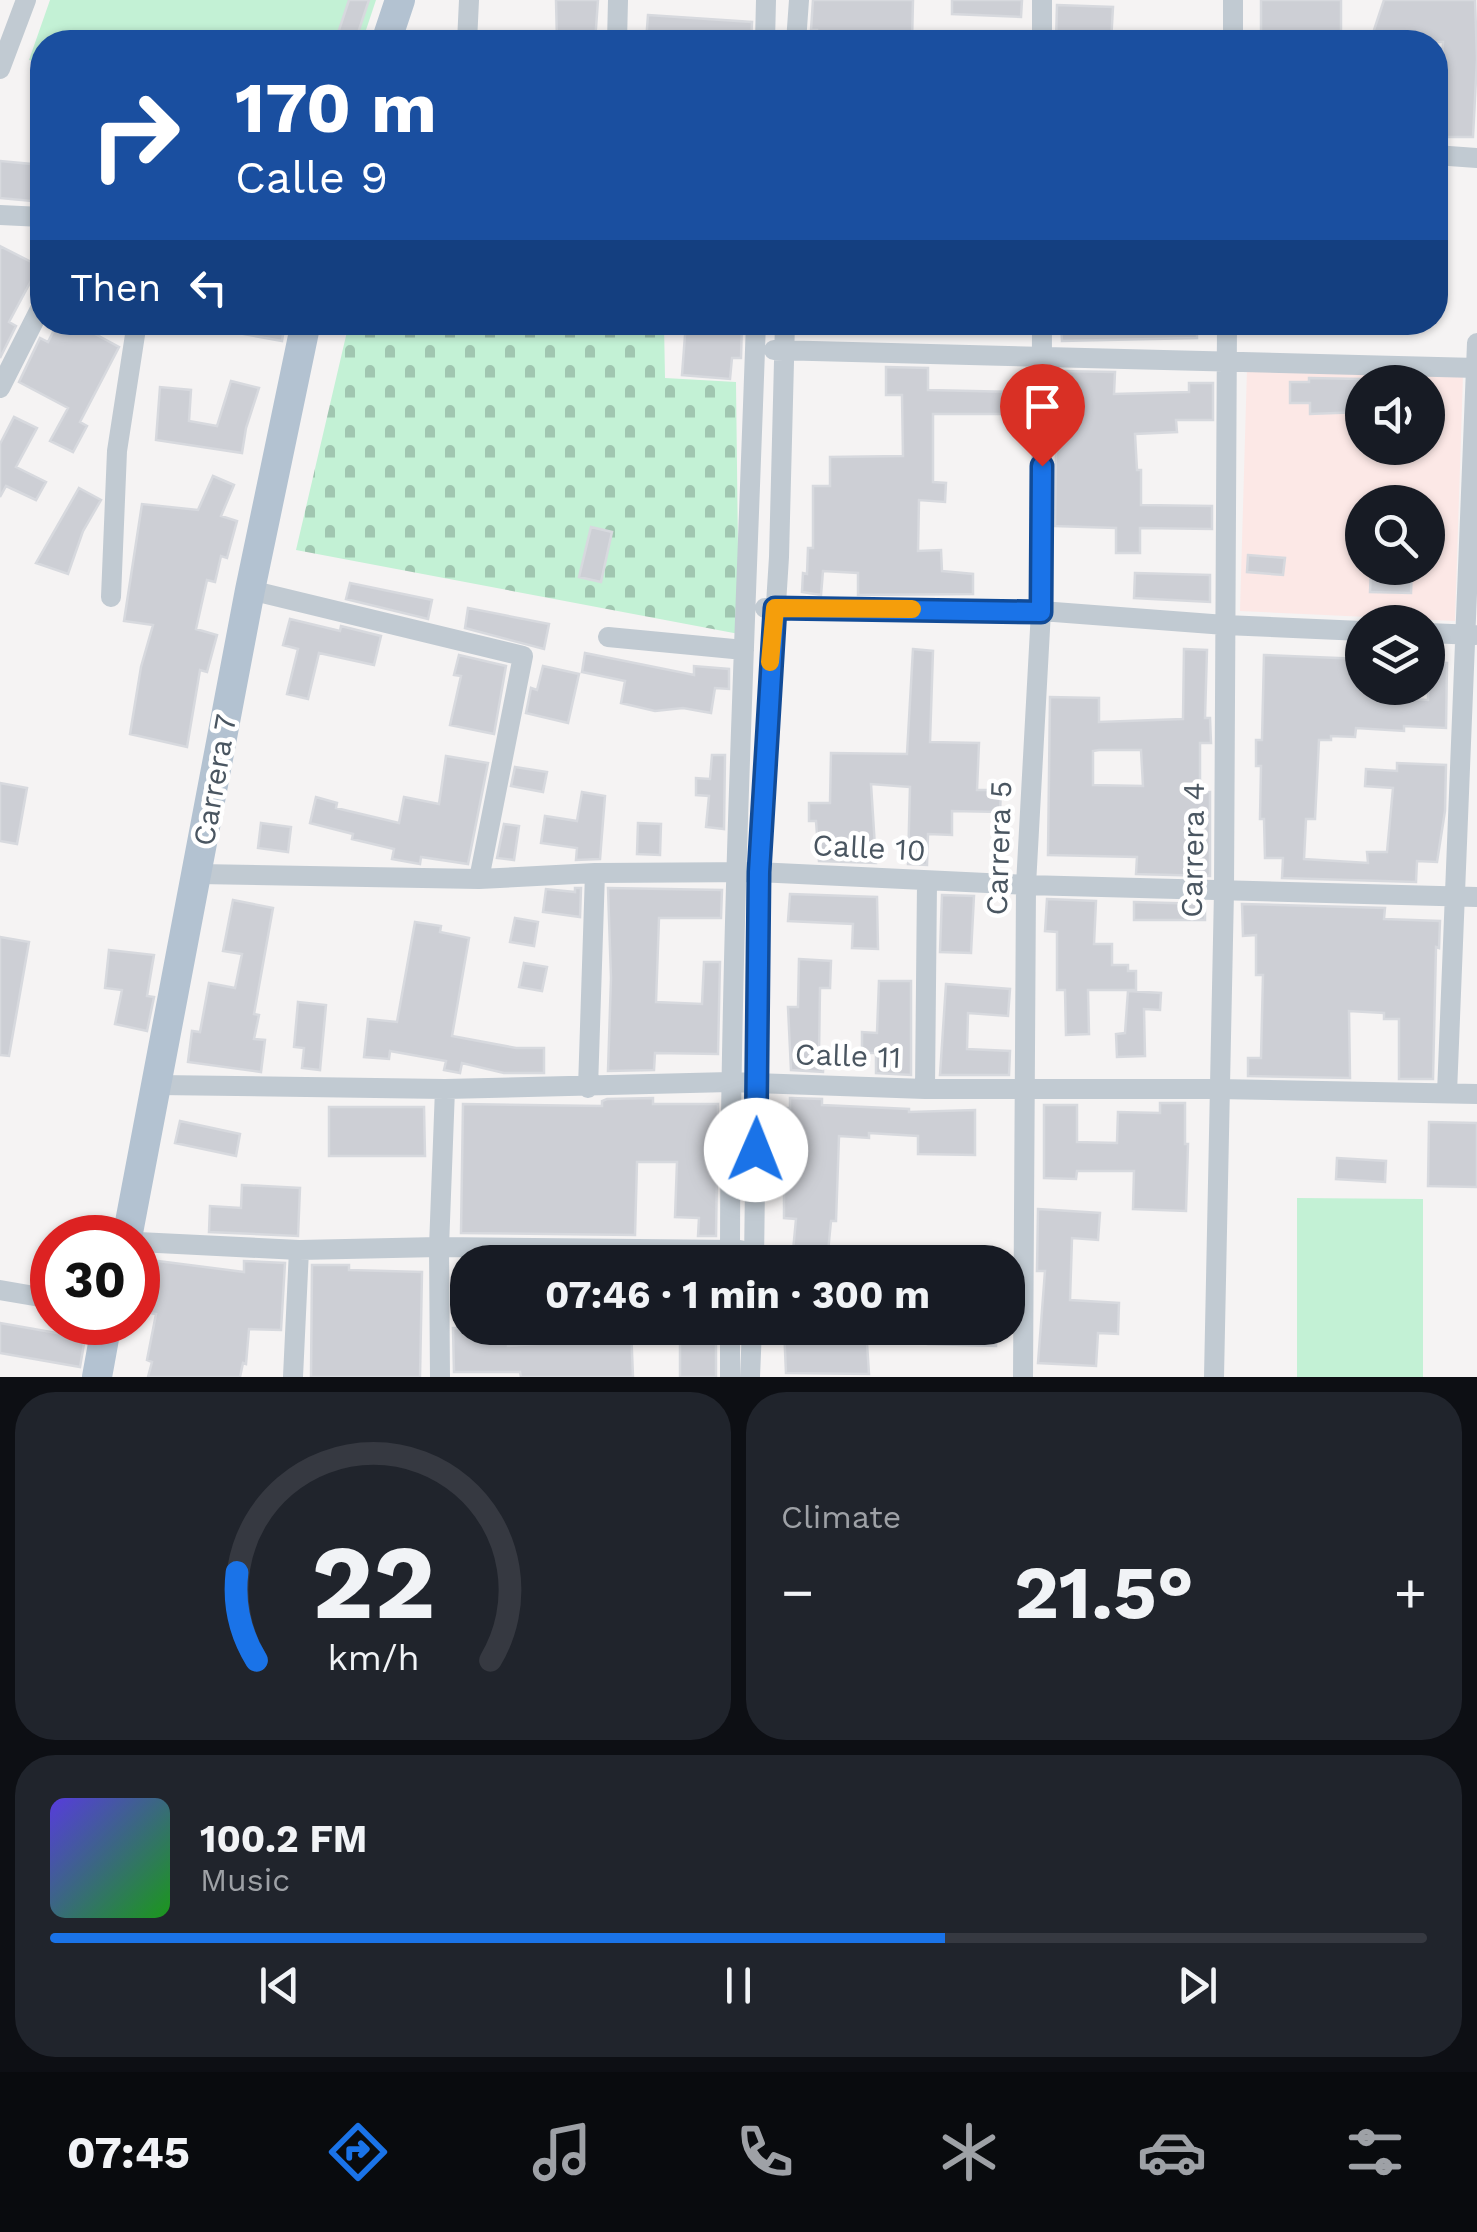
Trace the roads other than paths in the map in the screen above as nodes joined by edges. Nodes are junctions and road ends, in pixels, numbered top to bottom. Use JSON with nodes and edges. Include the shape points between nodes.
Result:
{"nodes":[{"id":1,"x":26,"y":0,"type":"edge"},
{"id":2,"x":400,"y":0,"type":"edge"},
{"id":3,"x":469,"y":0,"type":"edge"},
{"id":4,"x":618,"y":0,"type":"edge"},
{"id":5,"x":766,"y":0,"type":"edge"},
{"id":6,"x":799,"y":0,"type":"edge"},
{"id":7,"x":1042,"y":0,"type":"edge"},
{"id":8,"x":1233,"y":0,"type":"edge"},
{"id":9,"x":390,"y":30,"type":"edge"},
{"id":10,"x":468,"y":30,"type":"edge"},
{"id":11,"x":617,"y":30,"type":"edge"},
{"id":12,"x":765,"y":30,"type":"edge"},
{"id":13,"x":797,"y":30,"type":"edge"},
{"id":14,"x":1042,"y":30,"type":"edge"},
{"id":15,"x":1232,"y":30,"type":"edge"},
{"id":16,"x":0,"y":69,"type":"edge"},
{"id":17,"x":1448,"y":156,"type":"edge"},
{"id":18,"x":1477,"y":158,"type":"edge"},
{"id":19,"x":0,"y":214,"type":"edge"},
{"id":20,"x":30,"y":216,"type":"edge"},
{"id":21,"x":30,"y":329,"type":"edge"},
{"id":22,"x":135,"y":335,"type":"edge"},
{"id":23,"x":303,"y":335,"type":"edge"},
{"id":24,"x":756,"y":335,"type":"edge"},
{"id":25,"x":785,"y":335,"type":"edge"},
{"id":26,"x":1042,"y":335,"type":"edge"},
{"id":27,"x":1227,"y":335,"type":"edge"},
{"id":28,"x":1477,"y":343,"type":"edge"},
{"id":29,"x":755,"y":350,"type":"junction"},
{"id":30,"x":784,"y":350,"type":"junction"},
{"id":31,"x":1042,"y":357,"type":"junction"},
{"id":32,"x":1226,"y":362,"type":"junction"},
{"id":33,"x":1476,"y":368,"type":"edge"},
{"id":34,"x":0,"y":388,"type":"edge"},
{"id":35,"x":250,"y":590,"type":"junction"},
{"id":36,"x":111,"y":597,"type":"dead end"},
{"id":37,"x":747,"y":608,"type":"junction"},
{"id":38,"x":775,"y":608,"type":"junction"},
{"id":39,"x":1041,"y":612,"type":"junction"},
{"id":40,"x":1225,"y":625,"type":"junction"},
{"id":41,"x":1345,"y":629,"type":"edge"},
{"id":42,"x":1445,"y":634,"type":"edge"},
{"id":43,"x":1470,"y":635,"type":"edge"},
{"id":44,"x":608,"y":638,"type":"dead end"},
{"id":45,"x":744,"y":650,"type":"junction"},
{"id":46,"x":734,"y":872,"type":"junction"},
{"id":47,"x":759,"y":872,"type":"junction"},
{"id":48,"x":198,"y":874,"type":"junction"},
{"id":49,"x":595,"y":874,"type":"junction"},
{"id":50,"x":479,"y":878,"type":"junction"},
{"id":51,"x":927,"y":882,"type":"junction"},
{"id":52,"x":1026,"y":885,"type":"junction"},
{"id":53,"x":1224,"y":891,"type":"junction"},
{"id":54,"x":1453,"y":895,"type":"junction"},
{"id":55,"x":1477,"y":897,"type":"edge"},
{"id":56,"x":730,"y":1082,"type":"junction"},
{"id":57,"x":158,"y":1084,"type":"junction"},
{"id":58,"x":758,"y":1084,"type":"junction"},
{"id":59,"x":588,"y":1088,"type":"junction"},
{"id":60,"x":1025,"y":1088,"type":"junction"},
{"id":61,"x":445,"y":1089,"type":"junction"},
{"id":62,"x":924,"y":1089,"type":"junction"},
{"id":63,"x":1218,"y":1089,"type":"junction"},
{"id":64,"x":1448,"y":1093,"type":"junction"},
{"id":65,"x":1477,"y":1094,"type":"edge"},
{"id":66,"x":132,"y":1215,"type":"edge"},
{"id":67,"x":160,"y":1243,"type":"edge"},
{"id":68,"x":730,"y":1245,"type":"edge"},
{"id":69,"x":754,"y":1245,"type":"edge"},
{"id":70,"x":439,"y":1246,"type":"junction"},
{"id":71,"x":450,"y":1246,"type":"edge"},
{"id":72,"x":300,"y":1250,"type":"junction"},
{"id":73,"x":0,"y":1290,"type":"edge"},
{"id":74,"x":30,"y":1295,"type":"edge"},
{"id":75,"x":102,"y":1345,"type":"edge"},
{"id":76,"x":730,"y":1345,"type":"edge"},
{"id":77,"x":751,"y":1345,"type":"edge"},
{"id":78,"x":96,"y":1377,"type":"edge"},
{"id":79,"x":293,"y":1377,"type":"edge"},
{"id":80,"x":440,"y":1377,"type":"edge"},
{"id":81,"x":730,"y":1377,"type":"edge"},
{"id":82,"x":750,"y":1377,"type":"edge"},
{"id":83,"x":1023,"y":1377,"type":"edge"},
{"id":84,"x":1214,"y":1377,"type":"edge"}],
"edges":[{"from":1,"to":16,"type":"street"},
{"from":2,"to":9,"type":"main road"},
{"from":3,"to":10,"type":"street"},
{"from":4,"to":11,"type":"street"},
{"from":5,"to":12,"type":"street"},
{"from":6,"to":13,"type":"street"},
{"from":7,"to":14,"type":"street"},
{"from":8,"to":15,"type":"street"},
{"from":17,"to":18,"type":"street"},
{"from":19,"to":20,"type":"street"},
{"from":21,"to":34,"type":"street"},
{"from":22,"to":36,"type":"street","via":[[117,451]]},
{"from":23,"to":35,"type":"main road","name":"Carrera 7"},
{"from":24,"to":29,"type":"street"},
{"from":25,"to":30,"type":"street"},
{"from":26,"to":31,"type":"street","name":"Carrera 5"},
{"from":27,"to":32,"type":"street","name":"Carrera 4"},
{"from":28,"to":33,"type":"street"},
{"from":29,"to":30,"type":"street"},
{"from":29,"to":37,"type":"street"},
{"from":30,"to":31,"type":"street"},
{"from":30,"to":38,"type":"street"},
{"from":31,"to":32,"type":"street"},
{"from":31,"to":39,"type":"street","name":"Carrera 5"},
{"from":32,"to":33,"type":"street"},
{"from":32,"to":40,"type":"street","name":"Carrera 4"},
{"from":33,"to":43,"type":"street"},
{"from":35,"to":48,"type":"main road","name":"Carrera 7"},
{"from":35,"to":50,"type":"street","via":[[523,656]]},
{"from":37,"to":38,"type":"street"},
{"from":37,"to":45,"type":"street"},
{"from":38,"to":39,"type":"street"},
{"from":38,"to":47,"type":"street"},
{"from":39,"to":40,"type":"street"},
{"from":39,"to":52,"type":"street","name":"Carrera 5"},
{"from":40,"to":41,"type":"street"},
{"from":40,"to":53,"type":"street","name":"Carrera 4"},
{"from":42,"to":43,"type":"street"},
{"from":43,"to":54,"type":"street"},
{"from":44,"to":45,"type":"street"},
{"from":45,"to":46,"type":"street"},
{"from":46,"to":47,"type":"street","name":"Calle 10"},
{"from":46,"to":49,"type":"street","name":"Calle 10"},
{"from":46,"to":56,"type":"street"},
{"from":47,"to":51,"type":"street","name":"Calle 10"},
{"from":47,"to":58,"type":"street"},
{"from":48,"to":50,"type":"street","name":"Calle 10"},
{"from":48,"to":57,"type":"main road","name":"Carrera 7"},
{"from":49,"to":50,"type":"street","name":"Calle 10"},
{"from":49,"to":59,"type":"street"},
{"from":51,"to":52,"type":"street","name":"Calle 10"},
{"from":51,"to":62,"type":"street"},
{"from":52,"to":53,"type":"street","name":"Calle 10"},
{"from":52,"to":60,"type":"street","name":"Carrera 5"},
{"from":53,"to":54,"type":"street","name":"Calle 10"},
{"from":53,"to":63,"type":"street","name":"Carrera 4"},
{"from":54,"to":55,"type":"street","name":"Calle 10"},
{"from":54,"to":64,"type":"street"},
{"from":56,"to":58,"type":"street","name":"Calle 11"},
{"from":56,"to":59,"type":"street","name":"Calle 11"},
{"from":56,"to":68,"type":"street"},
{"from":57,"to":61,"type":"street","name":"Calle 11"},
{"from":57,"to":66,"type":"main road","name":"Carrera 7"},
{"from":58,"to":62,"type":"street","name":"Calle 11"},
{"from":58,"to":69,"type":"street"},
{"from":59,"to":61,"type":"street","name":"Calle 11"},
{"from":60,"to":62,"type":"street","name":"Calle 11"},
{"from":60,"to":63,"type":"street","name":"Calle 11"},
{"from":60,"to":83,"type":"street","name":"Carrera 5"},
{"from":61,"to":70,"type":"street"},
{"from":63,"to":64,"type":"street","name":"Calle 11"},
{"from":63,"to":84,"type":"street","name":"Carrera 4"},
{"from":64,"to":65,"type":"street","name":"Calle 11"},
{"from":67,"to":72,"type":"street"},
{"from":70,"to":71,"type":"street"},
{"from":70,"to":72,"type":"street"},
{"from":70,"to":80,"type":"street"},
{"from":72,"to":79,"type":"street"},
{"from":73,"to":74,"type":"street"},
{"from":75,"to":78,"type":"main road"},
{"from":76,"to":81,"type":"street"},
{"from":77,"to":82,"type":"street"}]}
